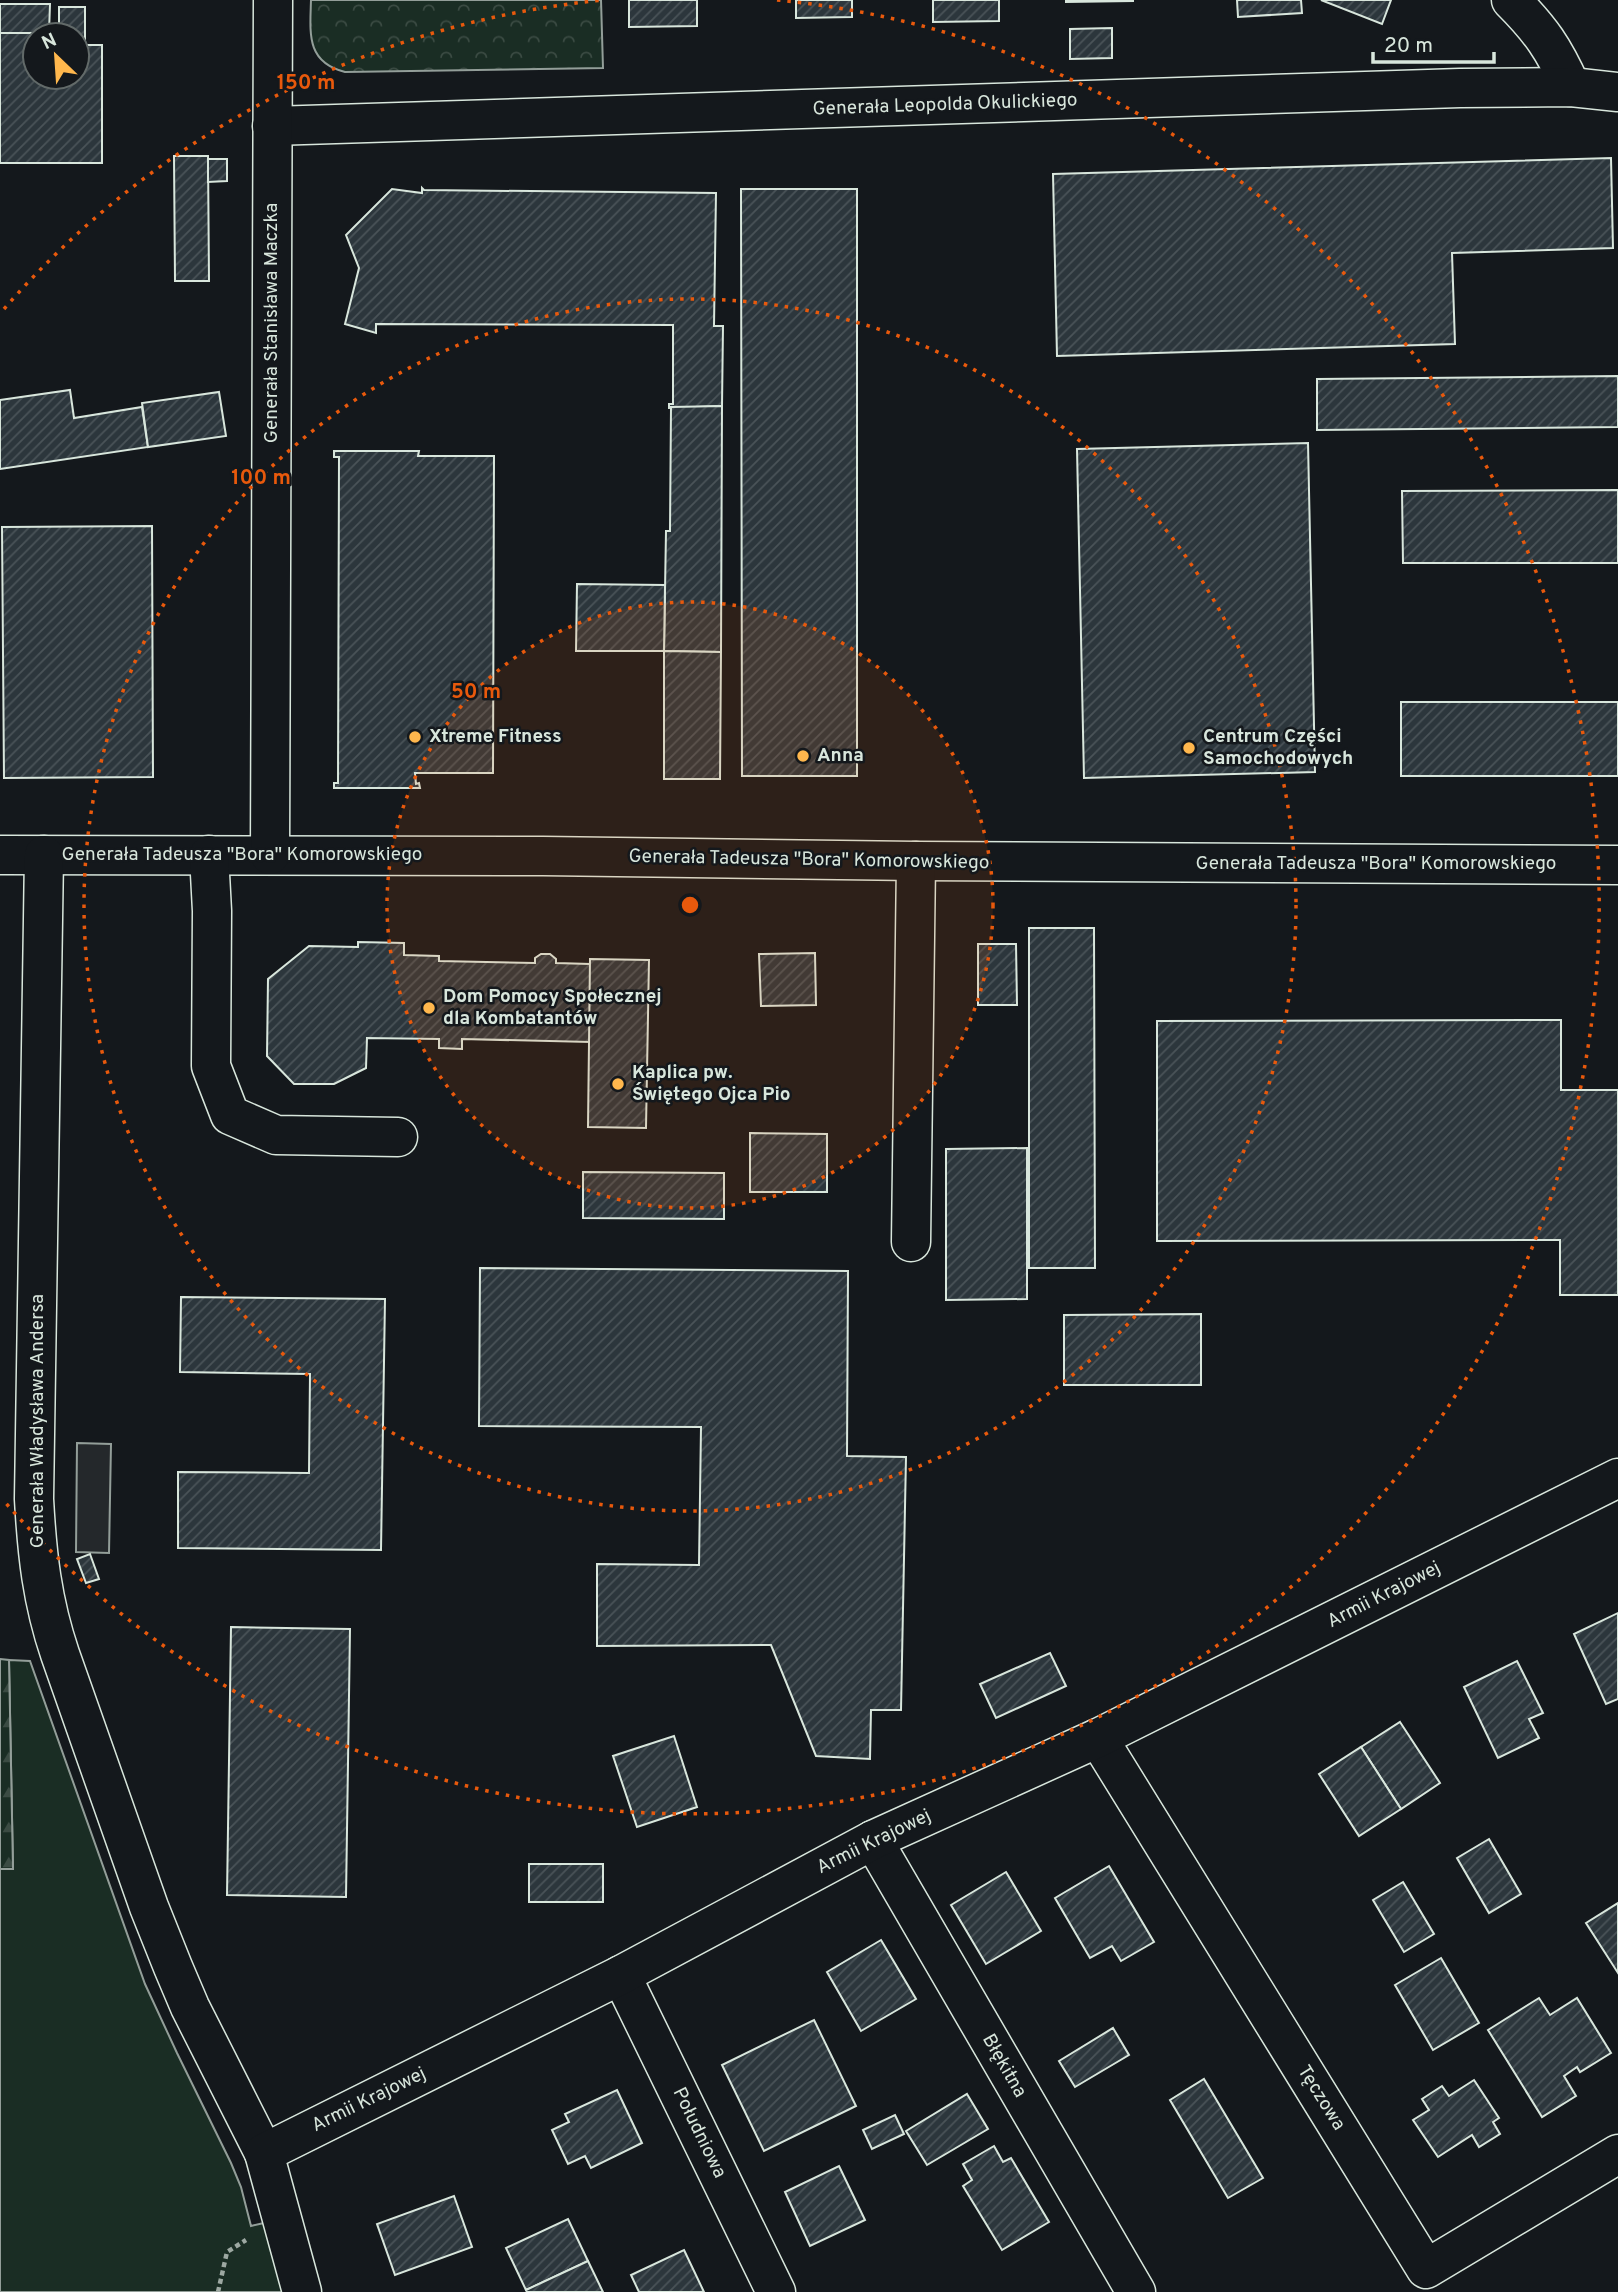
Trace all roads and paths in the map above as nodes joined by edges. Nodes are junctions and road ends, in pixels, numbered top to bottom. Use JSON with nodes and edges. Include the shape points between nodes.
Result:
{"nodes":[{"id":1,"x":273,"y":0,"type":"edge"},
{"id":2,"x":1511,"y":0,"type":"edge"},
{"id":3,"x":1571,"y":87,"type":"junction"},
{"id":4,"x":1618,"y":92,"type":"edge"},
{"id":5,"x":272,"y":125,"type":"junction"},
{"id":6,"x":0,"y":855,"type":"edge"},
{"id":7,"x":44,"y":855,"type":"junction"},
{"id":8,"x":209,"y":855,"type":"junction"},
{"id":9,"x":270,"y":855,"type":"junction"},
{"id":10,"x":916,"y":861,"type":"junction"},
{"id":11,"x":1618,"y":865,"type":"edge"},
{"id":12,"x":398,"y":1137,"type":"dead end"},
{"id":13,"x":911,"y":1242,"type":"dead end"},
{"id":14,"x":1618,"y":1478,"type":"edge"},
{"id":15,"x":1098,"y":1738,"type":"junction"},
{"id":16,"x":873,"y":1840,"type":"junction"},
{"id":17,"x":621,"y":1975,"type":"junction"},
{"id":18,"x":264,"y":2152,"type":"junction"},
{"id":19,"x":1618,"y":2154,"type":"edge"},
{"id":20,"x":282,"y":2216,"type":"junction"},
{"id":21,"x":218,"y":2292,"type":"edge"},
{"id":22,"x":302,"y":2292,"type":"edge"},
{"id":23,"x":776,"y":2292,"type":"edge"},
{"id":24,"x":1136,"y":2292,"type":"edge"}],
"edges":[{"from":1,"to":5,"type":"street","name":"Generała Stanisława Maczka"},
{"from":2,"to":3,"type":"street","via":[[1543,33]]},
{"from":3,"to":4,"type":"street","name":"Generała Leopolda Okulickiego"},
{"from":3,"to":5,"type":"street","name":"Generała Leopolda Okulickiego"},
{"from":5,"to":9,"type":"street","name":"Generała Stanisława Maczka"},
{"from":6,"to":7,"type":"street","name":"Generała Tadeusza \"Bora\" Komorowskiego"},
{"from":7,"to":8,"type":"street","name":"Generała Tadeusza \"Bora\" Komorowskiego"},
{"from":7,"to":18,"type":"street","name":"Generała Władysława Andersa","via":[[34,1499],[41,1587],[149,1907],[190,2007]]},
{"from":8,"to":9,"type":"street","name":"Generała Tadeusza \"Bora\" Komorowskiego"},
{"from":8,"to":12,"type":"street","via":[[211,1066],[230,1115],[276,1135]]},
{"from":9,"to":10,"type":"street","name":"Generała Tadeusza \"Bora\" Komorowskiego"},
{"from":10,"to":11,"type":"street","name":"Generała Tadeusza \"Bora\" Komorowskiego"},
{"from":10,"to":13,"type":"street"},
{"from":14,"to":15,"type":"street","name":"Armii Krajowej"},
{"from":15,"to":16,"type":"street","name":"Armii Krajowej"},
{"from":15,"to":19,"type":"street","name":"Tęczowa","via":[[1426,2269]]},
{"from":16,"to":17,"type":"street","name":"Armii Krajowej"},
{"from":16,"to":24,"type":"street","name":"Błękitna"},
{"from":17,"to":18,"type":"street","name":"Armii Krajowej"},
{"from":17,"to":23,"type":"street","name":"Południowa"},
{"from":18,"to":20,"type":"street"},
{"from":20,"to":21,"type":"path","via":[[227,2252]]},
{"from":20,"to":22,"type":"street"}]}
